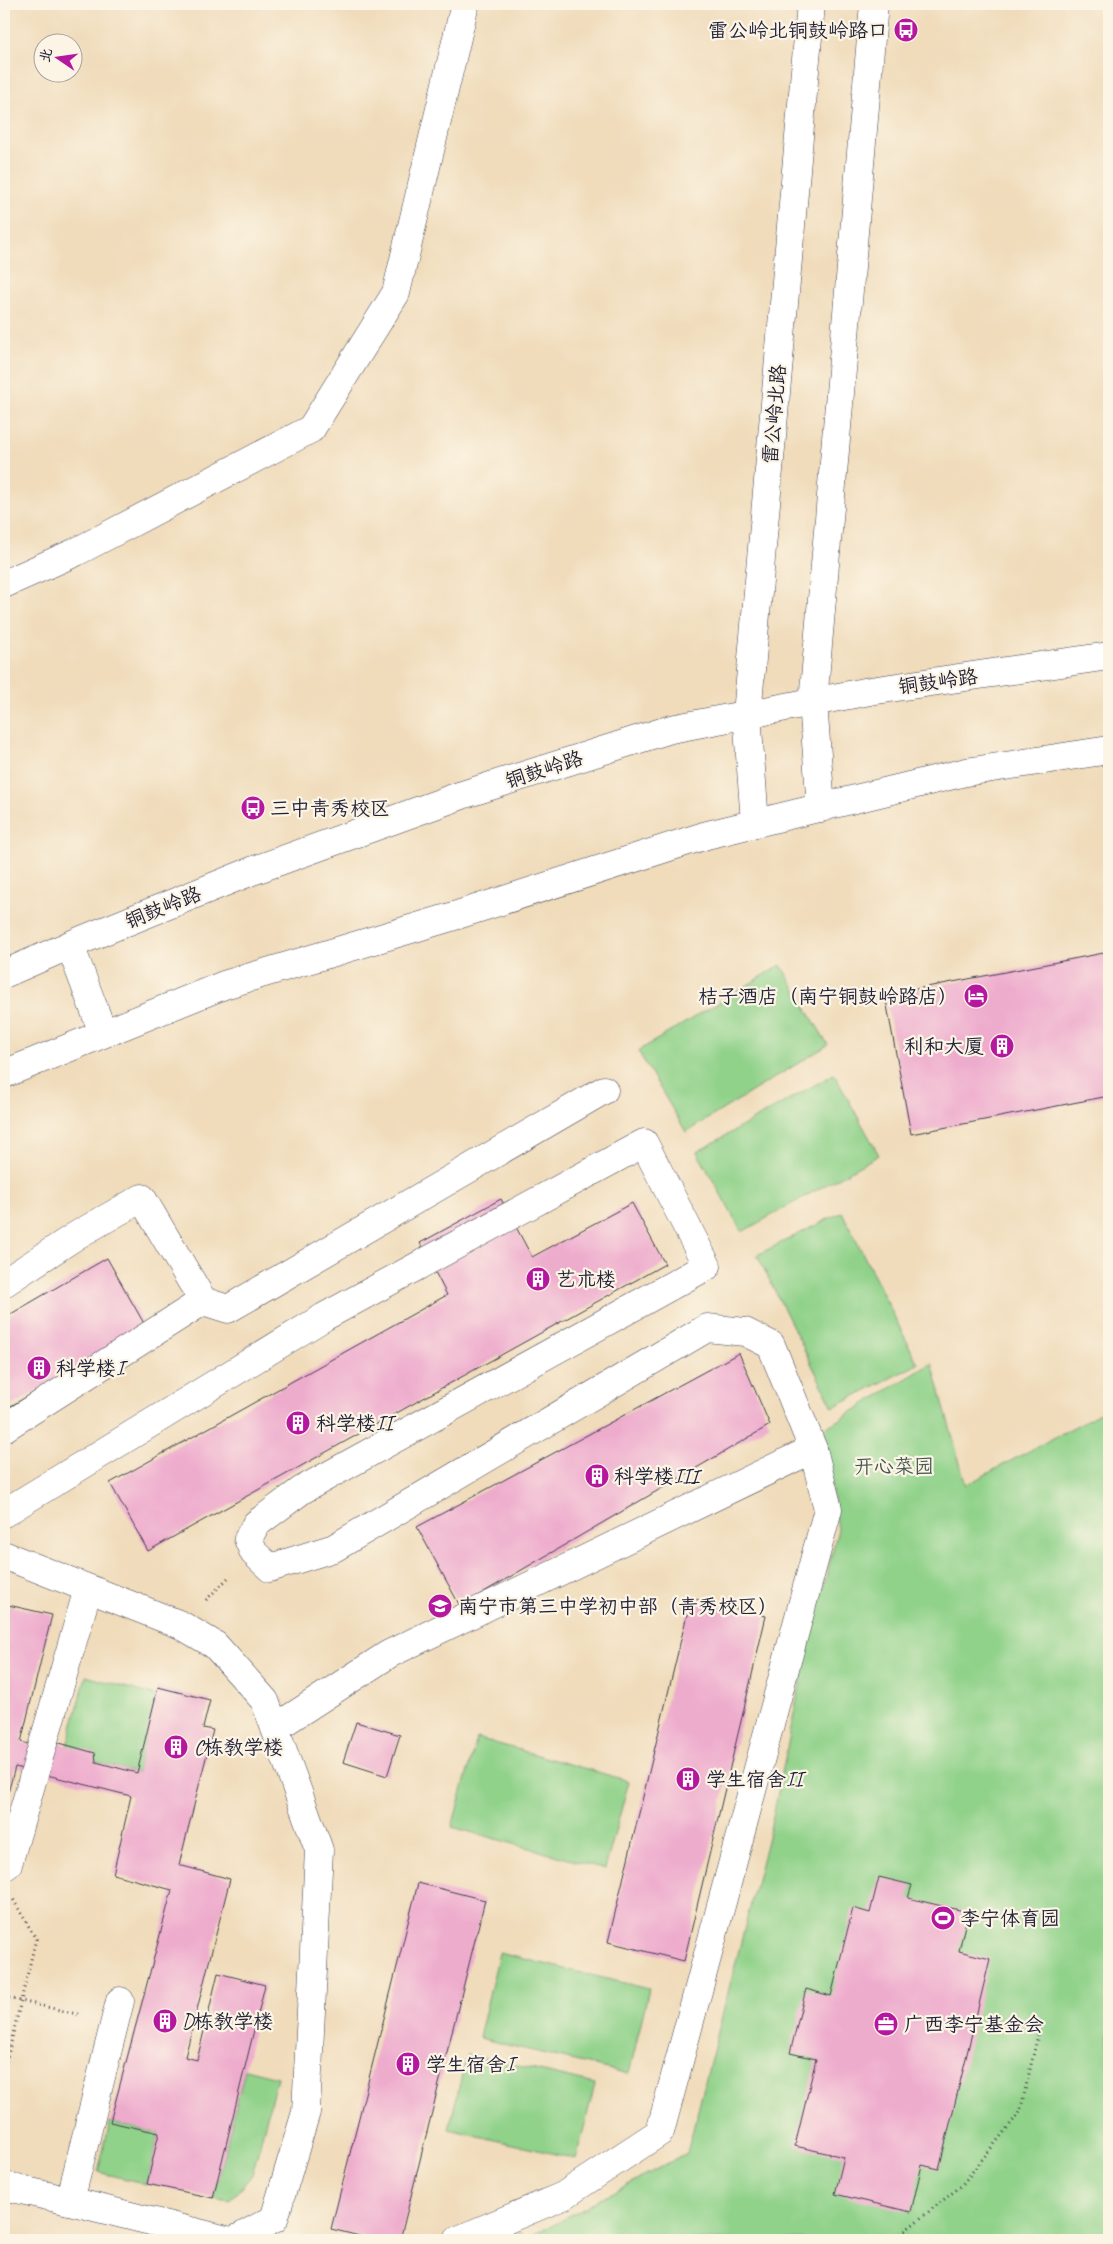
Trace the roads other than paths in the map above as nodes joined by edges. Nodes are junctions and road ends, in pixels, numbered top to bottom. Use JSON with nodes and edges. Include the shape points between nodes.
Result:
{"nodes":[{"id":1,"x":465,"y":4,"type":"edge"},
{"id":2,"x":810,"y":4,"type":"edge"},
{"id":3,"x":874,"y":4,"type":"edge"},
{"id":4,"x":4,"y":584,"type":"edge"},
{"id":5,"x":1109,"y":656,"type":"edge"},
{"id":6,"x":812,"y":702,"type":"junction"},
{"id":7,"x":747,"y":714,"type":"junction"},
{"id":8,"x":1109,"y":750,"type":"edge"},
{"id":9,"x":820,"y":808,"type":"junction"},
{"id":10,"x":755,"y":824,"type":"junction"},
{"id":11,"x":70,"y":945,"type":"junction"},
{"id":12,"x":4,"y":974,"type":"edge"},
{"id":13,"x":103,"y":1033,"type":"junction"},
{"id":14,"x":4,"y":1074,"type":"edge"},
{"id":15,"x":604,"y":1090,"type":"dead end"},
{"id":16,"x":4,"y":1283,"type":"edge"},
{"id":17,"x":203,"y":1301,"type":"junction"},
{"id":18,"x":4,"y":1428,"type":"edge"},
{"id":19,"x":813,"y":1449,"type":"junction"},
{"id":20,"x":4,"y":1513,"type":"edge"},
{"id":21,"x":4,"y":1558,"type":"edge"},
{"id":22,"x":88,"y":1588,"type":"junction"},
{"id":23,"x":275,"y":1728,"type":"junction"},
{"id":24,"x":6,"y":1879,"type":"edge"},
{"id":25,"x":117,"y":2011,"type":"road end"},
{"id":26,"x":4,"y":2186,"type":"edge"},
{"id":27,"x":70,"y":2200,"type":"junction"},
{"id":28,"x":227,"y":2240,"type":"edge"},
{"id":29,"x":236,"y":2240,"type":"edge"},
{"id":30,"x":458,"y":2240,"type":"edge"}],
"edges":[{"from":1,"to":4,"type":"main road","via":[[396,293],[311,429],[76,552]]},
{"from":2,"to":7,"type":"main road","name":"雷公岭北路"},
{"from":3,"to":6,"type":"main road"},
{"from":5,"to":6,"type":"main road","name":"铜鼓岭路"},
{"from":6,"to":7,"type":"main road","name":"铜鼓岭路"},
{"from":6,"to":9,"type":"main road"},
{"from":7,"to":10,"type":"main road","name":"雷公岭北路"},
{"from":7,"to":11,"type":"main road","name":"铜鼓岭路","via":[[671,729],[462,796],[252,871]]},
{"from":8,"to":9,"type":"main road","via":[[966,772]]},
{"from":9,"to":10,"type":"main road"},
{"from":10,"to":13,"type":"main road","via":[[707,835],[224,984]]},
{"from":11,"to":12,"type":"main road","name":"铜鼓岭路"},
{"from":11,"to":13,"type":"main road"},
{"from":13,"to":14,"type":"main road"},
{"from":15,"to":17,"type":"main road","via":[[228,1309]]},
{"from":16,"to":17,"type":"main road","via":[[77,1235],[142,1198]]},
{"from":17,"to":18,"type":"main road"},
{"from":19,"to":20,"type":"main road","via":[[771,1345],[745,1332],[707,1328],[334,1548],[270,1568],[254,1552],[248,1539],[256,1524],[302,1490],[707,1266],[644,1142],[324,1318]]},
{"from":19,"to":23,"type":"main road","via":[[388,1654]]},
{"from":19,"to":30,"type":"main road","via":[[828,1509],[660,2132],[563,2196]]},
{"from":21,"to":22,"type":"main road","via":[[6,1556]]},
{"from":22,"to":23,"type":"main road","via":[[181,1625],[215,1645],[265,1701]]},
{"from":22,"to":24,"type":"main road"},
{"from":23,"to":29,"type":"main road","via":[[319,1850],[306,2112],[274,2219]]},
{"from":25,"to":27,"type":"main road"},
{"from":26,"to":27,"type":"main road"},
{"from":27,"to":28,"type":"main road"}]}
